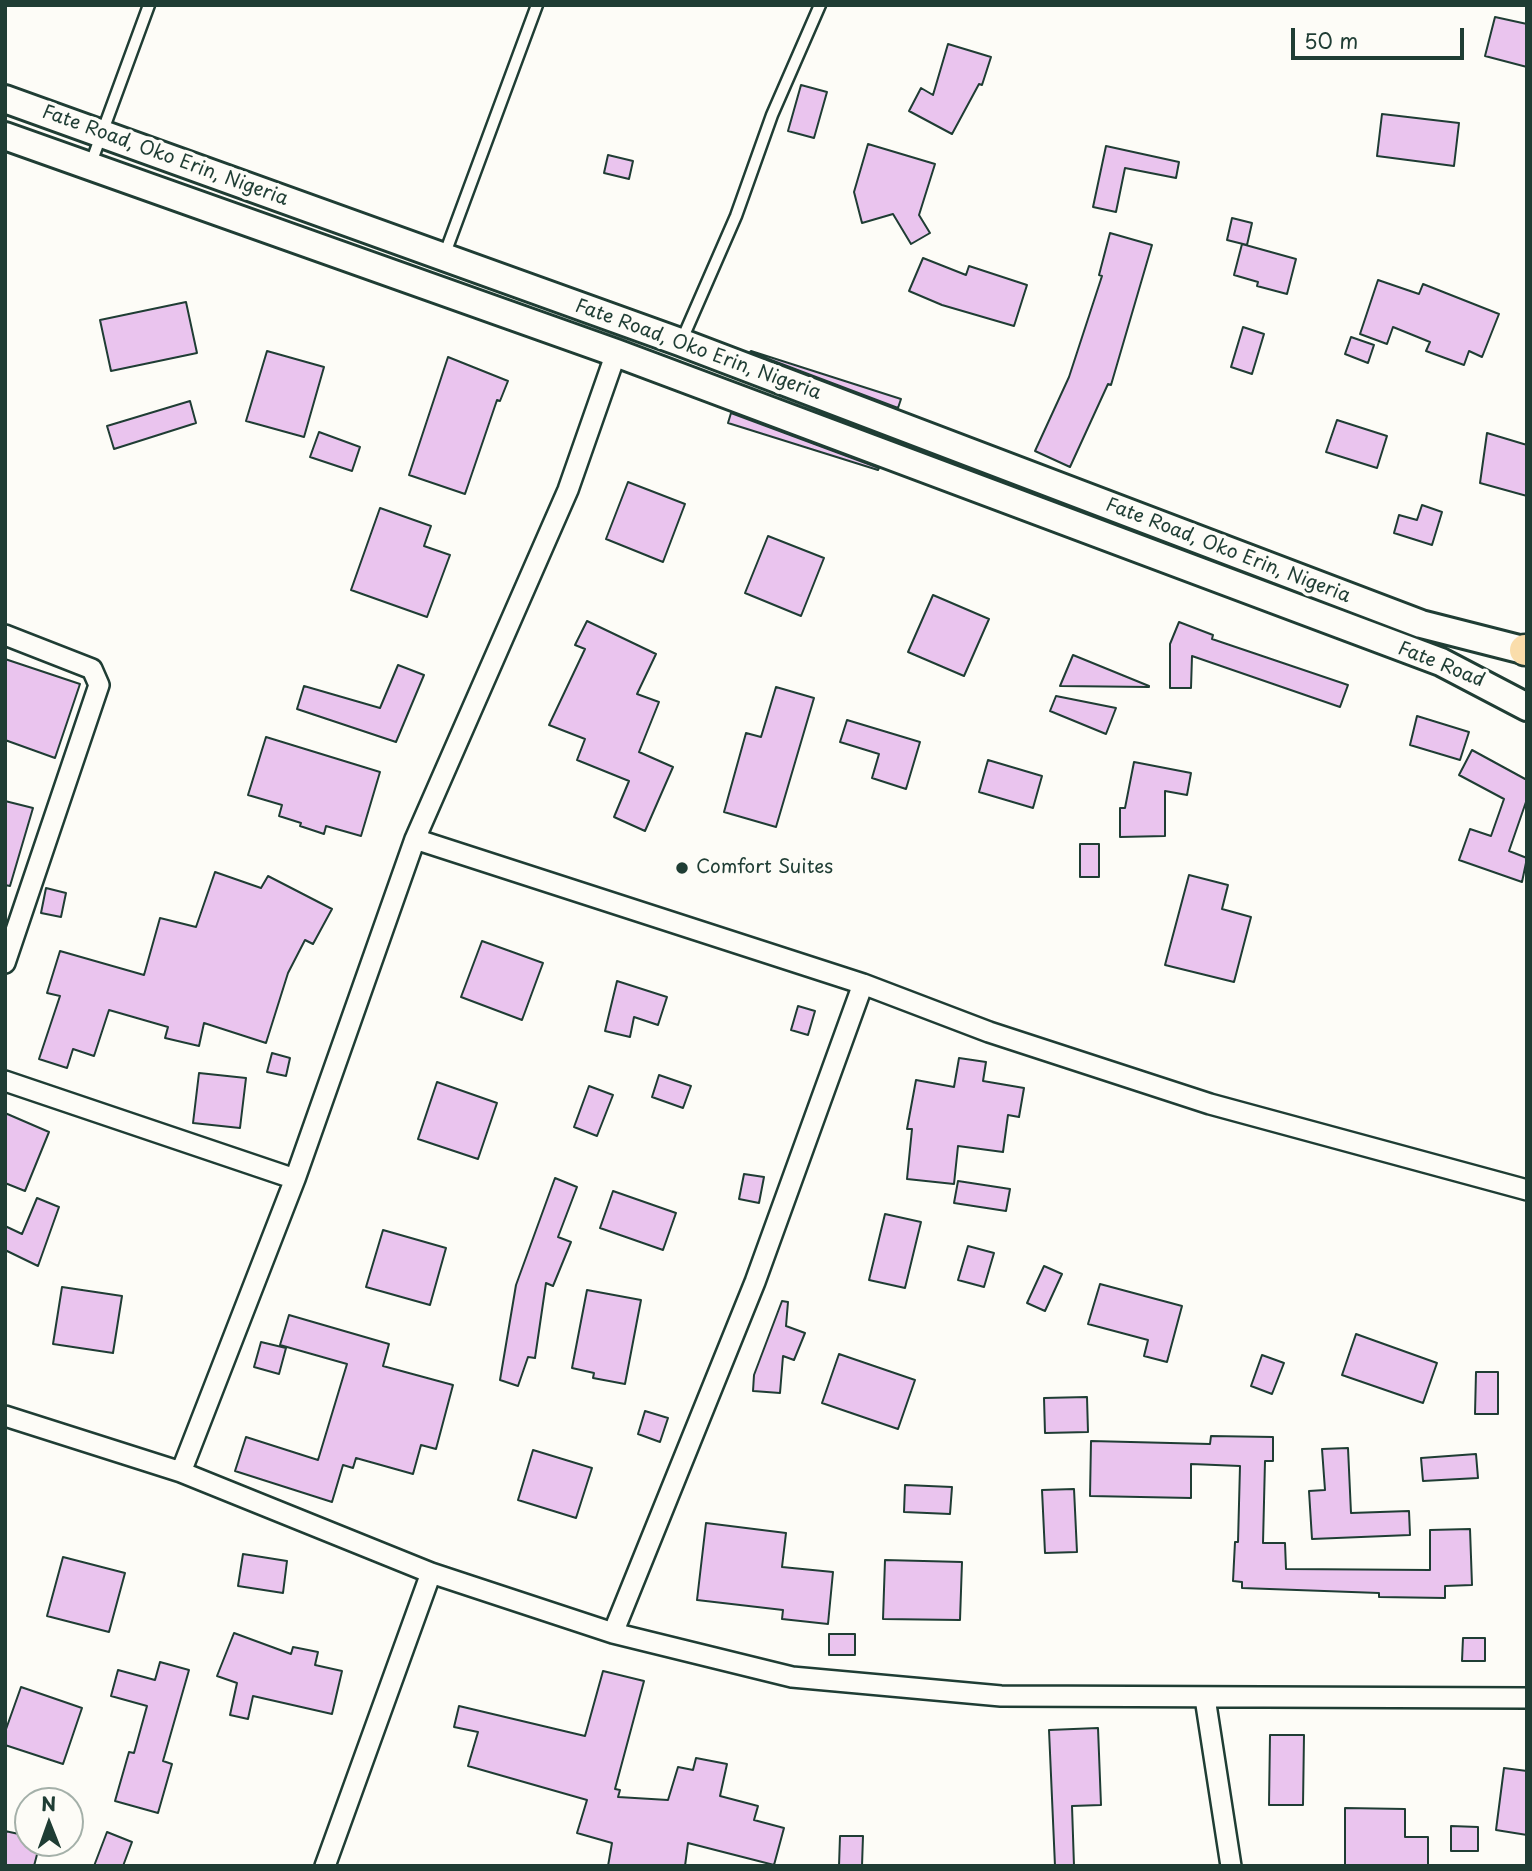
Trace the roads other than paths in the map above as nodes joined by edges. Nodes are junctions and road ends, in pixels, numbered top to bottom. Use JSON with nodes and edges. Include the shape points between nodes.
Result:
{"nodes":[{"id":1,"x":149,"y":5,"type":"edge"},
{"id":2,"x":537,"y":5,"type":"edge"},
{"id":3,"x":820,"y":5,"type":"edge"},
{"id":4,"x":5,"y":99,"type":"edge"},
{"id":5,"x":101,"y":133,"type":"junction"},
{"id":6,"x":5,"y":136,"type":"edge"},
{"id":7,"x":89,"y":167,"type":"junction"},
{"id":8,"x":444,"y":257,"type":"junction"},
{"id":9,"x":680,"y":342,"type":"junction"},
{"id":10,"x":616,"y":353,"type":"junction"},
{"id":11,"x":1387,"y":612,"type":"joint"},
{"id":12,"x":1352,"y":631,"type":"joint"},
{"id":13,"x":5,"y":635,"type":"edge"},
{"id":14,"x":1526,"y":650,"type":"edge"},
{"id":15,"x":1527,"y":706,"type":"edge"},
{"id":16,"x":415,"y":839,"type":"junction"},
{"id":17,"x":5,"y":963,"type":"edge"},
{"id":18,"x":863,"y":984,"type":"junction"},
{"id":19,"x":5,"y":1081,"type":"edge"},
{"id":20,"x":295,"y":1179,"type":"junction"},
{"id":21,"x":1527,"y":1190,"type":"edge"},
{"id":22,"x":5,"y":1416,"type":"edge"},
{"id":23,"x":181,"y":1472,"type":"junction"},
{"id":24,"x":431,"y":1573,"type":"junction"},
{"id":25,"x":613,"y":1633,"type":"junction"},
{"id":26,"x":1527,"y":1698,"type":"edge"},
{"id":27,"x":1205,"y":1699,"type":"junction"},
{"id":28,"x":325,"y":1866,"type":"edge"},
{"id":29,"x":1230,"y":1866,"type":"edge"}],
"edges":[{"from":1,"to":5,"type":"lane"},
{"from":2,"to":8,"type":"lane"},
{"from":3,"to":9,"type":"lane"},
{"from":4,"to":5,"type":"street","name":"Fate Road, Oko Erin, Nigeria"},
{"from":5,"to":7,"type":"lane"},
{"from":5,"to":8,"type":"street","name":"Fate Road, Oko Erin, Nigeria"},
{"from":6,"to":7,"type":"street","name":"Fate Road, Oko Erin, Nigeria"},
{"from":7,"to":10,"type":"street","name":"Fate Road, Oko Erin, Nigeria"},
{"from":8,"to":9,"type":"street","name":"Fate Road, Oko Erin, Nigeria"},
{"from":9,"to":11,"type":"street","name":"Fate Road, Oko Erin, Nigeria"},
{"from":10,"to":12,"type":"street","name":"Fate Road, Oko Erin, Nigeria"},
{"from":10,"to":16,"type":"street","via":[[568,490]]},
{"from":11,"to":14,"type":"street","name":"Fate Road","via":[[1467,638]]},
{"from":12,"to":15,"type":"street","name":"Fate Road","via":[[1441,662]]},
{"from":13,"to":17,"type":"street","via":[[92,669],[99,685]]},
{"from":16,"to":18,"type":"street"},
{"from":16,"to":20,"type":"street"},
{"from":18,"to":21,"type":"street","via":[[989,1032],[1210,1104]]},
{"from":18,"to":25,"type":"street","via":[[755,1282]]},
{"from":19,"to":20,"type":"street"},
{"from":20,"to":23,"type":"street"},
{"from":22,"to":23,"type":"street"},
{"from":23,"to":24,"type":"street"},
{"from":24,"to":25,"type":"street"},
{"from":24,"to":28,"type":"street"},
{"from":25,"to":27,"type":"street","via":[[792,1677],[1001,1696]]},
{"from":26,"to":27,"type":"street"},
{"from":27,"to":29,"type":"street"}]}
